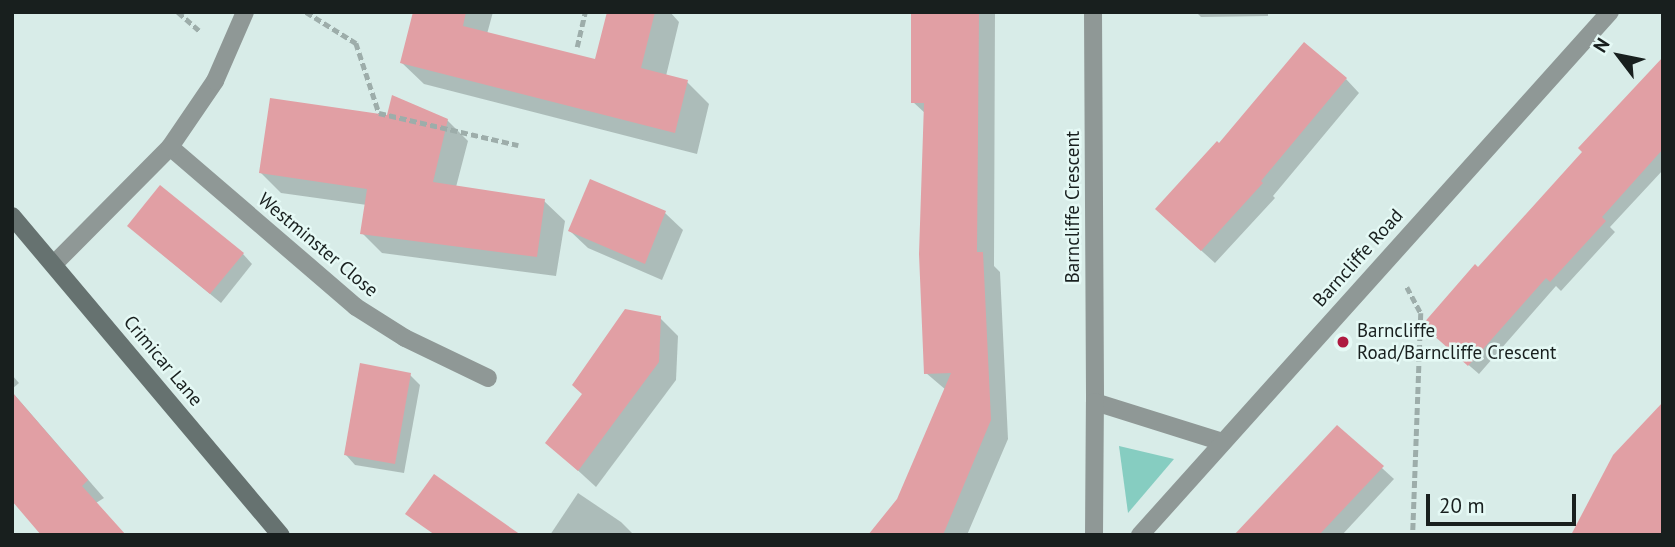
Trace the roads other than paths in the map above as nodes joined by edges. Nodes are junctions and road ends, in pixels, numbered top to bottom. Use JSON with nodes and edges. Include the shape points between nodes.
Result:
{"nodes":[{"id":1,"x":245,"y":12,"type":"edge"},
{"id":2,"x":1093,"y":12,"type":"edge"},
{"id":3,"x":1610,"y":12,"type":"edge"},
{"id":4,"x":170,"y":147,"type":"junction"},
{"id":5,"x":12,"y":216,"type":"edge"},
{"id":6,"x":54,"y":264,"type":"junction"},
{"id":7,"x":488,"y":378,"type":"dead end"},
{"id":8,"x":1095,"y":402,"type":"junction"},
{"id":9,"x":1223,"y":442,"type":"junction"},
{"id":10,"x":281,"y":535,"type":"edge"},
{"id":11,"x":1094,"y":535,"type":"edge"},
{"id":12,"x":1140,"y":535,"type":"edge"}],
"edges":[{"from":1,"to":4,"type":"street","via":[[215,81]]},
{"from":2,"to":8,"type":"street","name":"Barncliffe Crescent"},
{"from":3,"to":9,"type":"street","name":"Barncliffe Road"},
{"from":4,"to":6,"type":"street"},
{"from":4,"to":7,"type":"street","name":"Westminster Close","via":[[356,307],[405,338]]},
{"from":5,"to":6,"type":"street","name":"Crimicar Lane"},
{"from":6,"to":10,"type":"street","name":"Crimicar Lane"},
{"from":8,"to":9,"type":"street"},
{"from":8,"to":11,"type":"street","name":"Barncliffe Crescent"},
{"from":9,"to":12,"type":"street","name":"Barncliffe Road"}]}
